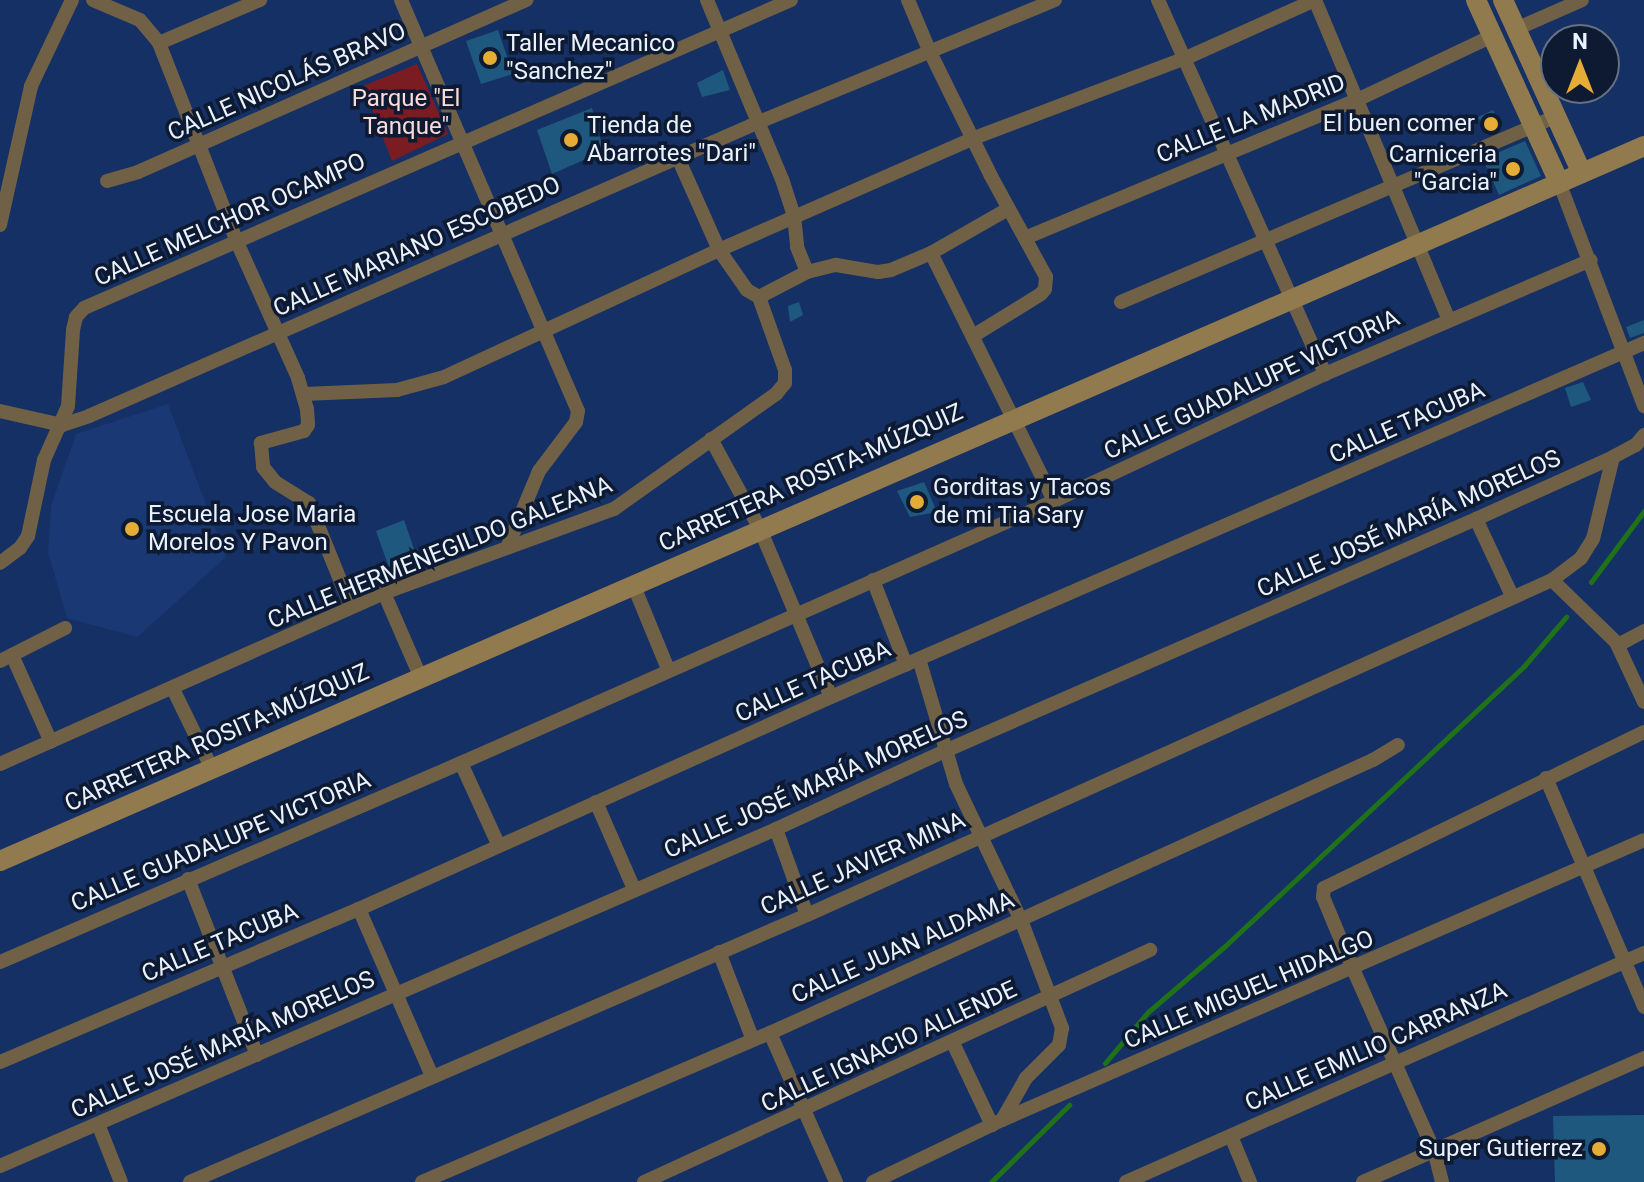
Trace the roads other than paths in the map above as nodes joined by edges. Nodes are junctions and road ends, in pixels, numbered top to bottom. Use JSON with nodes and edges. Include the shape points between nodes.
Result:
{"nodes":[{"id":1,"x":72,"y":0,"type":"edge"},
{"id":2,"x":93,"y":0,"type":"edge"},
{"id":3,"x":260,"y":0,"type":"edge"},
{"id":4,"x":401,"y":0,"type":"edge"},
{"id":5,"x":527,"y":0,"type":"edge"},
{"id":6,"x":707,"y":0,"type":"edge"},
{"id":7,"x":791,"y":0,"type":"edge"},
{"id":8,"x":908,"y":0,"type":"edge"},
{"id":9,"x":1055,"y":0,"type":"edge"},
{"id":10,"x":1158,"y":0,"type":"edge"},
{"id":11,"x":1315,"y":0,"type":"edge"},
{"id":12,"x":1476,"y":0,"type":"edge"},
{"id":13,"x":1503,"y":0,"type":"edge"},
{"id":14,"x":1582,"y":0,"type":"edge"},
{"id":15,"x":1516,"y":29,"type":"junction"},
{"id":16,"x":720,"y":30,"type":"junction"},
{"id":17,"x":1492,"y":36,"type":"junction"},
{"id":18,"x":159,"y":43,"type":"junction"},
{"id":19,"x":422,"y":46,"type":"junction"},
{"id":20,"x":929,"y":50,"type":"junction"},
{"id":21,"x":1186,"y":58,"type":"junction"},
{"id":22,"x":1359,"y":99,"type":"junction"},
{"id":23,"x":1554,"y":117,"type":"junction"},
{"id":24,"x":759,"y":122,"type":"junction"},
{"id":25,"x":1532,"y":126,"type":"junction"},
{"id":26,"x":974,"y":138,"type":"junction"},
{"id":27,"x":463,"y":142,"type":"junction"},
{"id":28,"x":199,"y":146,"type":"junction"},
{"id":29,"x":1644,"y":146,"type":"edge"},
{"id":30,"x":1226,"y":154,"type":"junction"},
{"id":31,"x":7,"y":158,"type":"edge"},
{"id":32,"x":678,"y":158,"type":"junction"},
{"id":33,"x":1582,"y":173,"type":"junction"},
{"id":34,"x":107,"y":181,"type":"dead end"},
{"id":35,"x":1559,"y":182,"type":"junction"},
{"id":36,"x":1395,"y":185,"type":"junction"},
{"id":37,"x":1008,"y":209,"type":"junction"},
{"id":38,"x":794,"y":216,"type":"junction"},
{"id":39,"x":0,"y":225,"type":"edge"},
{"id":40,"x":502,"y":233,"type":"junction"},
{"id":41,"x":1025,"y":238,"type":"junction"},
{"id":42,"x":237,"y":242,"type":"junction"},
{"id":43,"x":1266,"y":242,"type":"junction"},
{"id":44,"x":1419,"y":242,"type":"junction"},
{"id":45,"x":719,"y":250,"type":"junction"},
{"id":46,"x":931,"y":253,"type":"junction"},
{"id":47,"x":1591,"y":260,"type":"junction"},
{"id":48,"x":807,"y":272,"type":"junction"},
{"id":49,"x":759,"y":297,"type":"junction"},
{"id":50,"x":1290,"y":298,"type":"junction"},
{"id":51,"x":1121,"y":302,"type":"dead end"},
{"id":52,"x":1449,"y":320,"type":"junction"},
{"id":53,"x":276,"y":332,"type":"junction"},
{"id":54,"x":544,"y":332,"type":"junction"},
{"id":55,"x":973,"y":336,"type":"junction"},
{"id":56,"x":1644,"y":343,"type":"edge"},
{"id":57,"x":1624,"y":352,"type":"junction"},
{"id":58,"x":1325,"y":374,"type":"junction"},
{"id":59,"x":304,"y":394,"type":"junction"},
{"id":60,"x":1644,"y":406,"type":"edge"},
{"id":61,"x":0,"y":411,"type":"edge"},
{"id":62,"x":1014,"y":418,"type":"junction"},
{"id":63,"x":62,"y":425,"type":"junction"},
{"id":64,"x":1644,"y":435,"type":"edge"},
{"id":65,"x":711,"y":439,"type":"junction"},
{"id":66,"x":1613,"y":457,"type":"junction"},
{"id":67,"x":1054,"y":501,"type":"junction"},
{"id":68,"x":1476,"y":519,"type":"junction"},
{"id":69,"x":760,"y":529,"type":"junction"},
{"id":70,"x":507,"y":548,"type":"junction"},
{"id":71,"x":0,"y":563,"type":"edge"},
{"id":72,"x":873,"y":580,"type":"junction"},
{"id":73,"x":1552,"y":580,"type":"junction"},
{"id":74,"x":633,"y":584,"type":"junction"},
{"id":75,"x":384,"y":593,"type":"junction"},
{"id":76,"x":1512,"y":596,"type":"junction"},
{"id":77,"x":351,"y":607,"type":"junction"},
{"id":78,"x":796,"y":614,"type":"junction"},
{"id":79,"x":65,"y":628,"type":"dead end"},
{"id":80,"x":1644,"y":631,"type":"edge"},
{"id":81,"x":1618,"y":645,"type":"junction"},
{"id":82,"x":6,"y":658,"type":"edge"},
{"id":83,"x":912,"y":662,"type":"junction"},
{"id":84,"x":668,"y":669,"type":"junction"},
{"id":85,"x":421,"y":678,"type":"junction"},
{"id":86,"x":173,"y":689,"type":"junction"},
{"id":87,"x":831,"y":697,"type":"junction"},
{"id":88,"x":1644,"y":702,"type":"edge"},
{"id":89,"x":1644,"y":732,"type":"edge"},
{"id":90,"x":51,"y":742,"type":"junction"},
{"id":91,"x":1398,"y":745,"type":"dead end"},
{"id":92,"x":945,"y":751,"type":"junction"},
{"id":93,"x":461,"y":763,"type":"junction"},
{"id":94,"x":0,"y":764,"type":"edge"},
{"id":95,"x":212,"y":769,"type":"junction"},
{"id":96,"x":1546,"y":778,"type":"junction"},
{"id":97,"x":596,"y":802,"type":"junction"},
{"id":98,"x":776,"y":829,"type":"junction"},
{"id":99,"x":980,"y":836,"type":"junction"},
{"id":100,"x":1644,"y":840,"type":"edge"},
{"id":101,"x":499,"y":846,"type":"junction"},
{"id":102,"x":0,"y":861,"type":"edge"},
{"id":103,"x":1585,"y":866,"type":"junction"},
{"id":104,"x":188,"y":879,"type":"junction"},
{"id":105,"x":634,"y":889,"type":"junction"},
{"id":106,"x":359,"y":909,"type":"junction"},
{"id":107,"x":807,"y":915,"type":"junction"},
{"id":108,"x":1021,"y":920,"type":"junction"},
{"id":109,"x":1150,"y":950,"type":"dead end"},
{"id":110,"x":719,"y":952,"type":"junction"},
{"id":111,"x":1644,"y":953,"type":"edge"},
{"id":112,"x":0,"y":962,"type":"edge"},
{"id":113,"x":1625,"y":962,"type":"junction"},
{"id":114,"x":223,"y":966,"type":"junction"},
{"id":115,"x":1353,"y":969,"type":"junction"},
{"id":116,"x":397,"y":993,"type":"junction"},
{"id":117,"x":1050,"y":997,"type":"junction"},
{"id":118,"x":1644,"y":1007,"type":"edge"},
{"id":119,"x":770,"y":1033,"type":"junction"},
{"id":120,"x":753,"y":1040,"type":"junction"},
{"id":121,"x":953,"y":1043,"type":"junction"},
{"id":122,"x":257,"y":1055,"type":"junction"},
{"id":123,"x":1644,"y":1058,"type":"edge"},
{"id":124,"x":0,"y":1062,"type":"edge"},
{"id":125,"x":1395,"y":1063,"type":"junction"},
{"id":126,"x":432,"y":1076,"type":"junction"},
{"id":127,"x":804,"y":1111,"type":"junction"},
{"id":128,"x":997,"y":1122,"type":"junction"},
{"id":129,"x":98,"y":1124,"type":"junction"},
{"id":130,"x":1231,"y":1136,"type":"junction"},
{"id":131,"x":1435,"y":1153,"type":"junction"},
{"id":132,"x":0,"y":1166,"type":"edge"},
{"id":133,"x":121,"y":1182,"type":"edge"},
{"id":134,"x":190,"y":1182,"type":"edge"},
{"id":135,"x":422,"y":1182,"type":"edge"},
{"id":136,"x":644,"y":1182,"type":"edge"},
{"id":137,"x":836,"y":1182,"type":"edge"},
{"id":138,"x":873,"y":1182,"type":"edge"},
{"id":139,"x":1126,"y":1182,"type":"edge"},
{"id":140,"x":1250,"y":1182,"type":"edge"},
{"id":141,"x":1363,"y":1182,"type":"edge"},
{"id":142,"x":1442,"y":1182,"type":"edge"}],
"edges":[{"from":1,"to":31,"type":"street","via":[[31,86]]},
{"from":2,"to":18,"type":"street","via":[[140,20]]},
{"from":3,"to":18,"type":"street"},
{"from":4,"to":19,"type":"street"},
{"from":5,"to":19,"type":"street","name":"CALLE NICOLÁS BRAVO"},
{"from":6,"to":16,"type":"street"},
{"from":7,"to":16,"type":"street","name":"CALLE MELCHOR OCAMPO"},
{"from":8,"to":20,"type":"street"},
{"from":9,"to":20,"type":"street","name":"CALLE MARIANO ESCOBEDO"},
{"from":10,"to":21,"type":"street"},
{"from":11,"to":21,"type":"street"},
{"from":11,"to":22,"type":"street"},
{"from":12,"to":17,"type":"main road"},
{"from":13,"to":15,"type":"main road"},
{"from":14,"to":15,"type":"street"},
{"from":15,"to":23,"type":"main road"},
{"from":16,"to":24,"type":"street"},
{"from":16,"to":27,"type":"street","name":"CALLE MELCHOR OCAMPO"},
{"from":17,"to":22,"type":"street","name":"CALLE LA MADRID"},
{"from":17,"to":25,"type":"main road"},
{"from":18,"to":28,"type":"street"},
{"from":19,"to":27,"type":"street"},
{"from":19,"to":28,"type":"street","name":"CALLE NICOLÁS BRAVO"},
{"from":20,"to":24,"type":"street","name":"CALLE MARIANO ESCOBEDO"},
{"from":20,"to":26,"type":"street"},
{"from":21,"to":26,"type":"street"},
{"from":21,"to":30,"type":"street"},
{"from":22,"to":30,"type":"street","name":"CALLE LA MADRID"},
{"from":22,"to":36,"type":"street"},
{"from":23,"to":25,"type":"street"},
{"from":23,"to":33,"type":"main road"},
{"from":24,"to":32,"type":"street","name":"CALLE MARIANO ESCOBEDO"},
{"from":24,"to":38,"type":"street"},
{"from":25,"to":35,"type":"main road"},
{"from":25,"to":36,"type":"street"},
{"from":26,"to":37,"type":"street"},
{"from":26,"to":38,"type":"street"},
{"from":27,"to":40,"type":"street"},
{"from":27,"to":42,"type":"street","name":"CALLE MELCHOR OCAMPO"},
{"from":28,"to":34,"type":"street","name":"CALLE NICOLÁS BRAVO"},
{"from":28,"to":42,"type":"street"},
{"from":29,"to":33,"type":"main road","name":"CARRETERA ROSITA-MÚZQUIZ"},
{"from":30,"to":41,"type":"street","name":"CALLE LA MADRID"},
{"from":30,"to":43,"type":"street"},
{"from":31,"to":39,"type":"street"},
{"from":32,"to":40,"type":"street","name":"CALLE MARIANO ESCOBEDO"},
{"from":32,"to":45,"type":"street"},
{"from":33,"to":35,"type":"main road","name":"CARRETERA ROSITA-MÚZQUIZ"},
{"from":35,"to":44,"type":"main road","name":"CARRETERA ROSITA-MÚZQUIZ"},
{"from":35,"to":47,"type":"street"},
{"from":36,"to":43,"type":"street"},
{"from":36,"to":44,"type":"street"},
{"from":37,"to":41,"type":"street"},
{"from":37,"to":46,"type":"street"},
{"from":38,"to":45,"type":"street"},
{"from":38,"to":48,"type":"street","via":[[797,247]]},
{"from":40,"to":53,"type":"street","name":"CALLE MARIANO ESCOBEDO"},
{"from":40,"to":54,"type":"street"},
{"from":41,"to":55,"type":"street","via":[[1046,277],[1045,289]]},
{"from":42,"to":53,"type":"street"},
{"from":42,"to":63,"type":"street","name":"CALLE MELCHOR OCAMPO","via":[[84,308],[73,330]]},
{"from":43,"to":50,"type":"street"},
{"from":43,"to":51,"type":"street"},
{"from":44,"to":50,"type":"main road","name":"CARRETERA ROSITA-MÚZQUIZ"},
{"from":44,"to":52,"type":"street"},
{"from":45,"to":49,"type":"street","via":[[747,290]]},
{"from":45,"to":54,"type":"street"},
{"from":46,"to":48,"type":"street","via":[[885,272],[836,265]]},
{"from":46,"to":55,"type":"street"},
{"from":47,"to":52,"type":"street","name":"CALLE GUADALUPE VICTORIA"},
{"from":47,"to":57,"type":"street"},
{"from":48,"to":49,"type":"street"},
{"from":49,"to":65,"type":"street","name":"CALLE HERMENEGILDO GALEANA","via":[[785,383]]},
{"from":50,"to":58,"type":"street"},
{"from":50,"to":62,"type":"main road","name":"CARRETERA ROSITA-MÚZQUIZ"},
{"from":52,"to":58,"type":"street","name":"CALLE GUADALUPE VICTORIA"},
{"from":53,"to":59,"type":"street"},
{"from":53,"to":63,"type":"street","name":"CALLE MARIANO ESCOBEDO"},
{"from":54,"to":59,"type":"street","via":[[418,385],[376,393]]},
{"from":54,"to":70,"type":"street","via":[[579,416],[539,471]]},
{"from":55,"to":62,"type":"street"},
{"from":56,"to":57,"type":"street","name":"CALLE TACUBA"},
{"from":57,"to":60,"type":"street"},
{"from":57,"to":83,"type":"street","name":"CALLE TACUBA"},
{"from":58,"to":67,"type":"street","name":"CALLE GUADALUPE VICTORIA"},
{"from":59,"to":77,"type":"street","via":[[309,417],[304,431],[261,443],[260,457],[275,482],[309,503]]},
{"from":61,"to":63,"type":"street"},
{"from":62,"to":67,"type":"street"},
{"from":62,"to":69,"type":"main road","name":"CARRETERA ROSITA-MÚZQUIZ"},
{"from":63,"to":71,"type":"street","via":[[44,460],[33,520],[20,548]]},
{"from":64,"to":66,"type":"street","name":"CALLE JOSÉ MARÍA MORELOS"},
{"from":65,"to":69,"type":"street"},
{"from":65,"to":70,"type":"street","name":"CALLE HERMENEGILDO GALEANA","via":[[614,509]]},
{"from":66,"to":68,"type":"street","name":"CALLE JOSÉ MARÍA MORELOS"},
{"from":66,"to":73,"type":"street","name":"CALLE JAVIER MINA","via":[[1593,539],[1581,558]]},
{"from":67,"to":72,"type":"street","name":"CALLE GUADALUPE VICTORIA"},
{"from":68,"to":76,"type":"street"},
{"from":68,"to":92,"type":"street","name":"CALLE JOSÉ MARÍA MORELOS"},
{"from":69,"to":74,"type":"main road","name":"CARRETERA ROSITA-MÚZQUIZ"},
{"from":69,"to":78,"type":"street"},
{"from":70,"to":75,"type":"street","name":"CALLE HERMENEGILDO GALEANA"},
{"from":72,"to":78,"type":"street","name":"CALLE GUADALUPE VICTORIA"},
{"from":72,"to":83,"type":"street"},
{"from":73,"to":76,"type":"street","name":"CALLE JAVIER MINA"},
{"from":73,"to":81,"type":"street"},
{"from":74,"to":84,"type":"street"},
{"from":74,"to":85,"type":"main road","name":"CARRETERA ROSITA-MÚZQUIZ"},
{"from":75,"to":77,"type":"street","name":"CALLE HERMENEGILDO GALEANA"},
{"from":75,"to":85,"type":"street"},
{"from":76,"to":99,"type":"street","name":"CALLE JAVIER MINA"},
{"from":77,"to":86,"type":"street","name":"CALLE HERMENEGILDO GALEANA"},
{"from":78,"to":84,"type":"street","name":"CALLE GUADALUPE VICTORIA"},
{"from":78,"to":87,"type":"street"},
{"from":79,"to":82,"type":"street"},
{"from":80,"to":81,"type":"street"},
{"from":81,"to":88,"type":"street"},
{"from":82,"to":90,"type":"street"},
{"from":83,"to":87,"type":"street","name":"CALLE TACUBA"},
{"from":83,"to":92,"type":"street","via":[[940,722]]},
{"from":84,"to":93,"type":"street","name":"CALLE GUADALUPE VICTORIA"},
{"from":85,"to":95,"type":"main road","name":"CARRETERA ROSITA-MÚZQUIZ"},
{"from":86,"to":90,"type":"street","name":"CALLE HERMENEGILDO GALEANA"},
{"from":86,"to":95,"type":"street"},
{"from":87,"to":97,"type":"street","name":"CALLE TACUBA"},
{"from":89,"to":96,"type":"street"},
{"from":90,"to":94,"type":"street","name":"CALLE HERMENEGILDO GALEANA"},
{"from":91,"to":108,"type":"street","name":"CALLE JUAN ALDAMA"},
{"from":92,"to":98,"type":"street","name":"CALLE JOSÉ MARÍA MORELOS"},
{"from":92,"to":99,"type":"street"},
{"from":93,"to":101,"type":"street"},
{"from":93,"to":104,"type":"street","name":"CALLE GUADALUPE VICTORIA"},
{"from":95,"to":102,"type":"main road","name":"CARRETERA ROSITA-MÚZQUIZ"},
{"from":96,"to":103,"type":"street"},
{"from":96,"to":115,"type":"street","via":[[1324,888]]},
{"from":97,"to":101,"type":"street","name":"CALLE TACUBA"},
{"from":97,"to":105,"type":"street"},
{"from":98,"to":105,"type":"street","name":"CALLE JOSÉ MARÍA MORELOS"},
{"from":98,"to":107,"type":"street"},
{"from":99,"to":107,"type":"street","name":"CALLE JAVIER MINA"},
{"from":99,"to":108,"type":"street"},
{"from":100,"to":103,"type":"street","name":"CALLE MIGUEL HIDALGO"},
{"from":101,"to":106,"type":"street","name":"CALLE TACUBA"},
{"from":103,"to":113,"type":"street"},
{"from":103,"to":115,"type":"street","name":"CALLE MIGUEL HIDALGO"},
{"from":104,"to":112,"type":"street","name":"CALLE GUADALUPE VICTORIA"},
{"from":104,"to":114,"type":"street"},
{"from":105,"to":116,"type":"street","name":"CALLE JOSÉ MARÍA MORELOS"},
{"from":106,"to":114,"type":"street","name":"CALLE TACUBA"},
{"from":106,"to":116,"type":"street"},
{"from":107,"to":110,"type":"street","name":"CALLE JAVIER MINA"},
{"from":108,"to":117,"type":"street"},
{"from":108,"to":119,"type":"street","name":"CALLE JUAN ALDAMA"},
{"from":109,"to":117,"type":"street","name":"CALLE IGNACIO ALLENDE"},
{"from":110,"to":120,"type":"street"},
{"from":110,"to":126,"type":"street","name":"CALLE JAVIER MINA"},
{"from":111,"to":113,"type":"street","name":"CALLE EMILIO CARRANZA"},
{"from":113,"to":118,"type":"street"},
{"from":113,"to":125,"type":"street","name":"CALLE EMILIO CARRANZA"},
{"from":114,"to":122,"type":"street"},
{"from":114,"to":124,"type":"street","name":"CALLE TACUBA"},
{"from":115,"to":125,"type":"street"},
{"from":115,"to":128,"type":"street","name":"CALLE MIGUEL HIDALGO"},
{"from":116,"to":122,"type":"street","name":"CALLE JOSÉ MARÍA MORELOS"},
{"from":116,"to":126,"type":"street"},
{"from":117,"to":121,"type":"street","name":"CALLE IGNACIO ALLENDE"},
{"from":117,"to":128,"type":"street","via":[[1062,1039],[1026,1078]]},
{"from":119,"to":120,"type":"street","name":"CALLE JUAN ALDAMA"},
{"from":119,"to":127,"type":"street"},
{"from":120,"to":135,"type":"street","name":"CALLE JUAN ALDAMA"},
{"from":121,"to":127,"type":"street","name":"CALLE IGNACIO ALLENDE"},
{"from":121,"to":128,"type":"street"},
{"from":122,"to":129,"type":"street","name":"CALLE JOSÉ MARÍA MORELOS"},
{"from":123,"to":131,"type":"street"},
{"from":125,"to":130,"type":"street","name":"CALLE EMILIO CARRANZA"},
{"from":125,"to":131,"type":"street"},
{"from":126,"to":134,"type":"street","name":"CALLE JAVIER MINA"},
{"from":127,"to":136,"type":"street","name":"CALLE IGNACIO ALLENDE"},
{"from":127,"to":137,"type":"street"},
{"from":128,"to":138,"type":"street","name":"CALLE MIGUEL HIDALGO"},
{"from":129,"to":132,"type":"street","name":"CALLE JOSÉ MARÍA MORELOS"},
{"from":129,"to":133,"type":"street"},
{"from":130,"to":139,"type":"street","name":"CALLE EMILIO CARRANZA"},
{"from":130,"to":140,"type":"street"},
{"from":131,"to":141,"type":"street"},
{"from":131,"to":142,"type":"street"}]}
